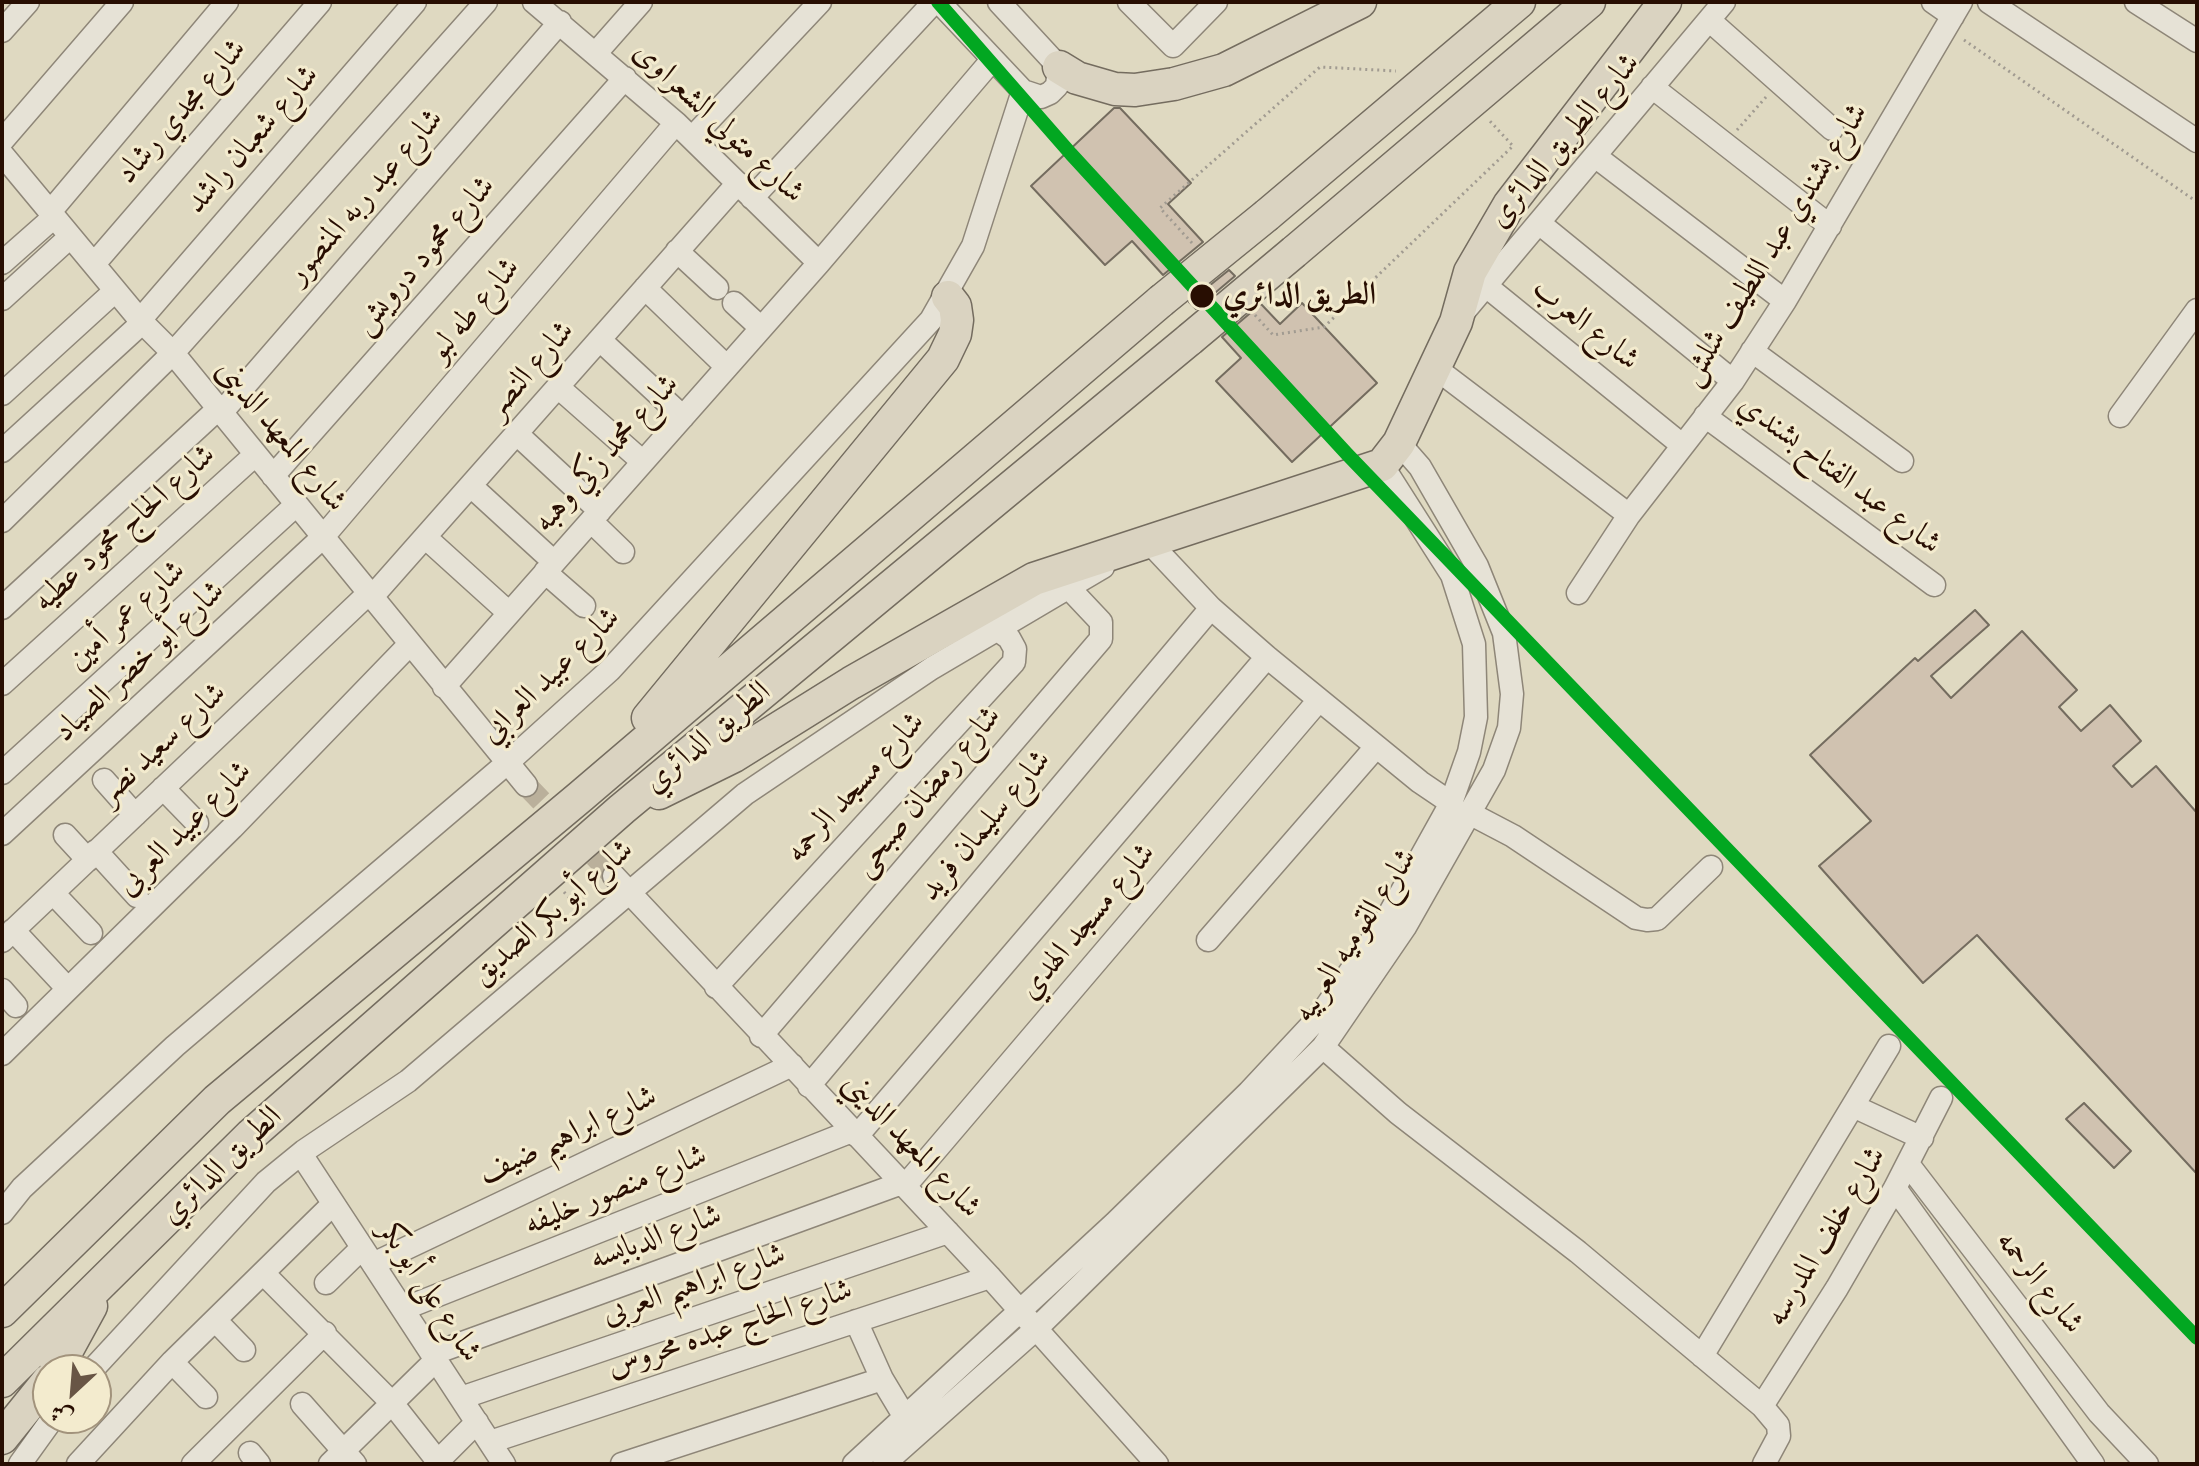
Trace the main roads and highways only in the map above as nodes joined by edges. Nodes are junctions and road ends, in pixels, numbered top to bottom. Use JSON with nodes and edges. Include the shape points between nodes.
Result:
{"nodes":[{"id":1,"x":1360,"y":2,"type":"edge"},
{"id":2,"x":1519,"y":2,"type":"edge"},
{"id":3,"x":1589,"y":2,"type":"edge"},
{"id":4,"x":1665,"y":2,"type":"edge"},
{"id":5,"x":1059,"y":67,"type":"road end"},
{"id":6,"x":948,"y":297,"type":"road end"},
{"id":7,"x":580,"y":797,"type":"junction"},
{"id":8,"x":622,"y":809,"type":"junction"},
{"id":9,"x":105,"y":1279,"type":"junction"},
{"id":10,"x":2,"y":1311,"type":"edge"},
{"id":11,"x":65,"y":1354,"type":"edge"},
{"id":12,"x":2,"y":1381,"type":"edge"},
{"id":13,"x":32,"y":1401,"type":"edge"},
{"id":14,"x":2,"y":1438,"type":"edge"}],
"edges":[{"from":1,"to":5,"type":"highway","via":[[1224,70],[1174,84],[1115,89]]},
{"from":2,"to":7,"type":"highway","name":"الطريق الدائري","bridge":true},
{"from":3,"to":8,"type":"highway","name":"الطريق الدائري","bridge":true},
{"from":4,"to":8,"type":"highway","via":[[1509,205],[1390,454],[1034,579],[734,756]]},
{"from":6,"to":7,"type":"highway","via":[[957,320],[943,359]]},
{"from":7,"to":10,"type":"highway","name":"الطريق الدائري","via":[[217,1100]]},
{"from":8,"to":9,"type":"highway","name":"الطريق الدائري","via":[[251,1135]]},
{"from":9,"to":11,"type":"highway"},
{"from":9,"to":12,"type":"highway","name":"الطريق الدائري"},
{"from":13,"to":14,"type":"highway"}]}
